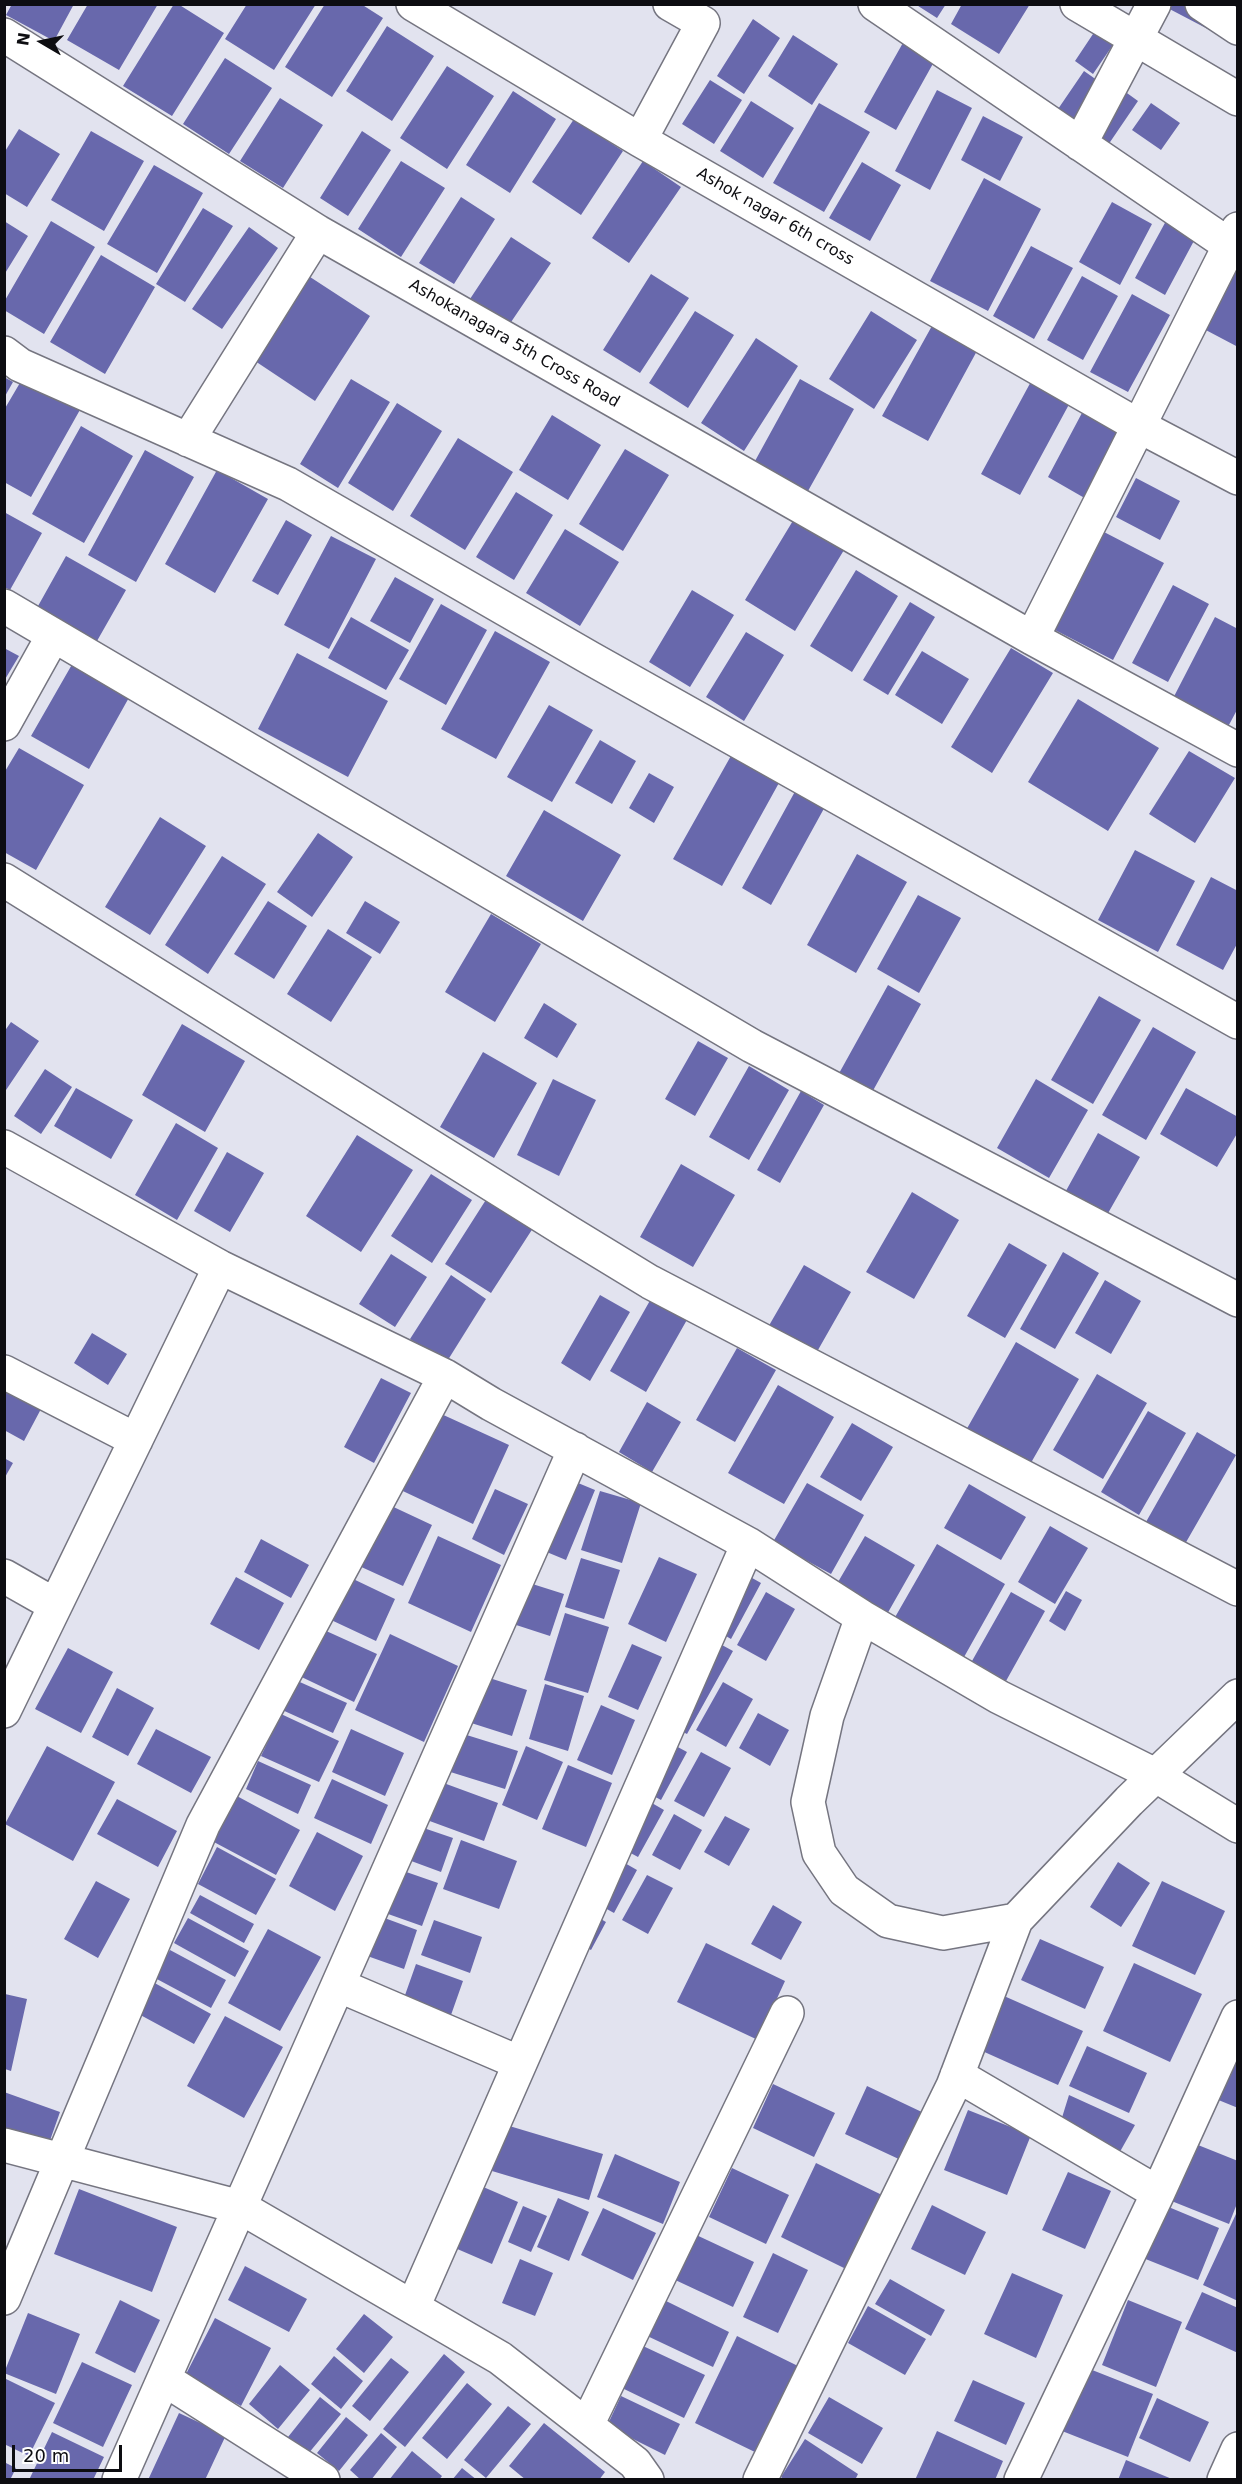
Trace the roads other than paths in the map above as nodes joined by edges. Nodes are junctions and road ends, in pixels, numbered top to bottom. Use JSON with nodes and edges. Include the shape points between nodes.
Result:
{"nodes":[{"id":1,"x":413,"y":4,"type":"edge"},
{"id":2,"x":670,"y":4,"type":"edge"},
{"id":3,"x":875,"y":4,"type":"edge"},
{"id":4,"x":1077,"y":4,"type":"edge"},
{"id":5,"x":1154,"y":4,"type":"edge"},
{"id":6,"x":1202,"y":4,"type":"edge"},
{"id":7,"x":710,"y":14,"type":"edge"},
{"id":8,"x":1238,"y":28,"type":"edge"},
{"id":9,"x":4,"y":36,"type":"edge"},
{"id":10,"x":1135,"y":39,"type":"junction"},
{"id":11,"x":1238,"y":99,"type":"edge"},
{"id":12,"x":640,"y":140,"type":"junction"},
{"id":13,"x":1080,"y":144,"type":"junction"},
{"id":14,"x":318,"y":232,"type":"junction"},
{"id":15,"x":1235,"y":242,"type":"edge"},
{"id":16,"x":4,"y":353,"type":"edge"},
{"id":17,"x":1139,"y":426,"type":"junction"},
{"id":18,"x":188,"y":440,"type":"junction"},
{"id":19,"x":1238,"y":478,"type":"edge"},
{"id":20,"x":4,"y":606,"type":"edge"},
{"id":21,"x":53,"y":636,"type":"junction"},
{"id":22,"x":1032,"y":638,"type":"junction"},
{"id":23,"x":4,"y":724,"type":"edge"},
{"id":24,"x":1238,"y":750,"type":"edge"},
{"id":25,"x":4,"y":880,"type":"edge"},
{"id":26,"x":1238,"y":1022,"type":"edge"},
{"id":27,"x":4,"y":1147,"type":"edge"},
{"id":28,"x":220,"y":1267,"type":"junction"},
{"id":29,"x":1238,"y":1300,"type":"edge"},
{"id":30,"x":4,"y":1372,"type":"edge"},
{"id":31,"x":445,"y":1376,"type":"junction"},
{"id":32,"x":136,"y":1440,"type":"junction"},
{"id":33,"x":575,"y":1449,"type":"junction"},
{"id":34,"x":748,"y":1544,"type":"junction"},
{"id":35,"x":4,"y":1576,"type":"edge"},
{"id":36,"x":1238,"y":1589,"type":"edge"},
{"id":37,"x":56,"y":1605,"type":"junction"},
{"id":38,"x":862,"y":1617,"type":"junction"},
{"id":39,"x":1238,"y":1696,"type":"edge"},
{"id":40,"x":4,"y":1711,"type":"edge"},
{"id":41,"x":1155,"y":1775,"type":"junction"},
{"id":42,"x":1238,"y":1826,"type":"edge"},
{"id":43,"x":1016,"y":1920,"type":"junction"},
{"id":44,"x":338,"y":1985,"type":"junction"},
{"id":45,"x":787,"y":2013,"type":"dead end"},
{"id":46,"x":1238,"y":2017,"type":"edge"},
{"id":47,"x":520,"y":2063,"type":"junction"},
{"id":48,"x":957,"y":2074,"type":"junction"},
{"id":49,"x":4,"y":2145,"type":"edge"},
{"id":50,"x":64,"y":2160,"type":"junction"},
{"id":51,"x":1158,"y":2193,"type":"junction"},
{"id":52,"x":240,"y":2207,"type":"junction"},
{"id":53,"x":4,"y":2298,"type":"edge"},
{"id":54,"x":413,"y":2307,"type":"junction"},
{"id":55,"x":164,"y":2379,"type":"junction"},
{"id":56,"x":587,"y":2425,"type":"junction"},
{"id":57,"x":1238,"y":2449,"type":"edge"},
{"id":58,"x":119,"y":2480,"type":"edge"},
{"id":59,"x":323,"y":2480,"type":"edge"},
{"id":60,"x":647,"y":2480,"type":"edge"},
{"id":61,"x":760,"y":2480,"type":"edge"},
{"id":62,"x":1021,"y":2480,"type":"edge"},
{"id":63,"x":1224,"y":2480,"type":"edge"}],
"edges":[{"from":1,"to":12,"type":"street","name":"Ashok nagar 6th cross"},
{"from":2,"to":7,"type":"street"},
{"from":3,"to":13,"type":"street"},
{"from":4,"to":10,"type":"street"},
{"from":5,"to":10,"type":"street"},
{"from":6,"to":8,"type":"street"},
{"from":7,"to":12,"type":"street"},
{"from":9,"to":14,"type":"street","name":"Ashokanagara 5th Cross Road"},
{"from":10,"to":11,"type":"street"},
{"from":10,"to":13,"type":"street"},
{"from":12,"to":17,"type":"street","name":"Ashok nagar 6th cross"},
{"from":13,"to":15,"type":"street"},
{"from":14,"to":18,"type":"street"},
{"from":14,"to":22,"type":"street","name":"Ashokanagara 5th Cross Road"},
{"from":15,"to":17,"type":"street"},
{"from":16,"to":18,"type":"street","via":[[20,365]]},
{"from":17,"to":19,"type":"street","name":"Ashok nagar 6th cross"},
{"from":17,"to":22,"type":"street"},
{"from":18,"to":26,"type":"street","via":[[288,484]]},
{"from":20,"to":21,"type":"street"},
{"from":21,"to":23,"type":"street"},
{"from":21,"to":29,"type":"street","via":[[752,1046]]},
{"from":22,"to":24,"type":"street","name":"Ashokanagara 5th Cross Road"},
{"from":25,"to":36,"type":"street","via":[[651,1282]]},
{"from":27,"to":28,"type":"street"},
{"from":28,"to":31,"type":"street"},
{"from":28,"to":32,"type":"street"},
{"from":30,"to":32,"type":"street"},
{"from":31,"to":33,"type":"street"},
{"from":31,"to":50,"type":"street","via":[[203,1825]]},
{"from":32,"to":37,"type":"street"},
{"from":33,"to":34,"type":"street"},
{"from":33,"to":44,"type":"street"},
{"from":34,"to":38,"type":"street"},
{"from":34,"to":47,"type":"street"},
{"from":35,"to":37,"type":"street"},
{"from":37,"to":40,"type":"street"},
{"from":38,"to":41,"type":"street","via":[[999,1697]]},
{"from":38,"to":43,"type":"street","via":[[827,1716],[808,1802],[819,1853],[844,1890],[888,1921],[943,1933]]},
{"from":39,"to":41,"type":"street"},
{"from":41,"to":42,"type":"street"},
{"from":41,"to":43,"type":"street"},
{"from":43,"to":48,"type":"street"},
{"from":44,"to":47,"type":"street"},
{"from":44,"to":52,"type":"street"},
{"from":45,"to":56,"type":"street"},
{"from":46,"to":51,"type":"street"},
{"from":47,"to":54,"type":"street"},
{"from":48,"to":51,"type":"street"},
{"from":48,"to":61,"type":"street"},
{"from":49,"to":50,"type":"street"},
{"from":50,"to":52,"type":"street"},
{"from":50,"to":53,"type":"street"},
{"from":51,"to":62,"type":"street"},
{"from":52,"to":54,"type":"street"},
{"from":52,"to":55,"type":"street"},
{"from":54,"to":56,"type":"street","via":[[500,2358]]},
{"from":55,"to":58,"type":"street"},
{"from":55,"to":59,"type":"street"},
{"from":56,"to":60,"type":"street","via":[[635,2463]]},
{"from":57,"to":63,"type":"street"}]}
